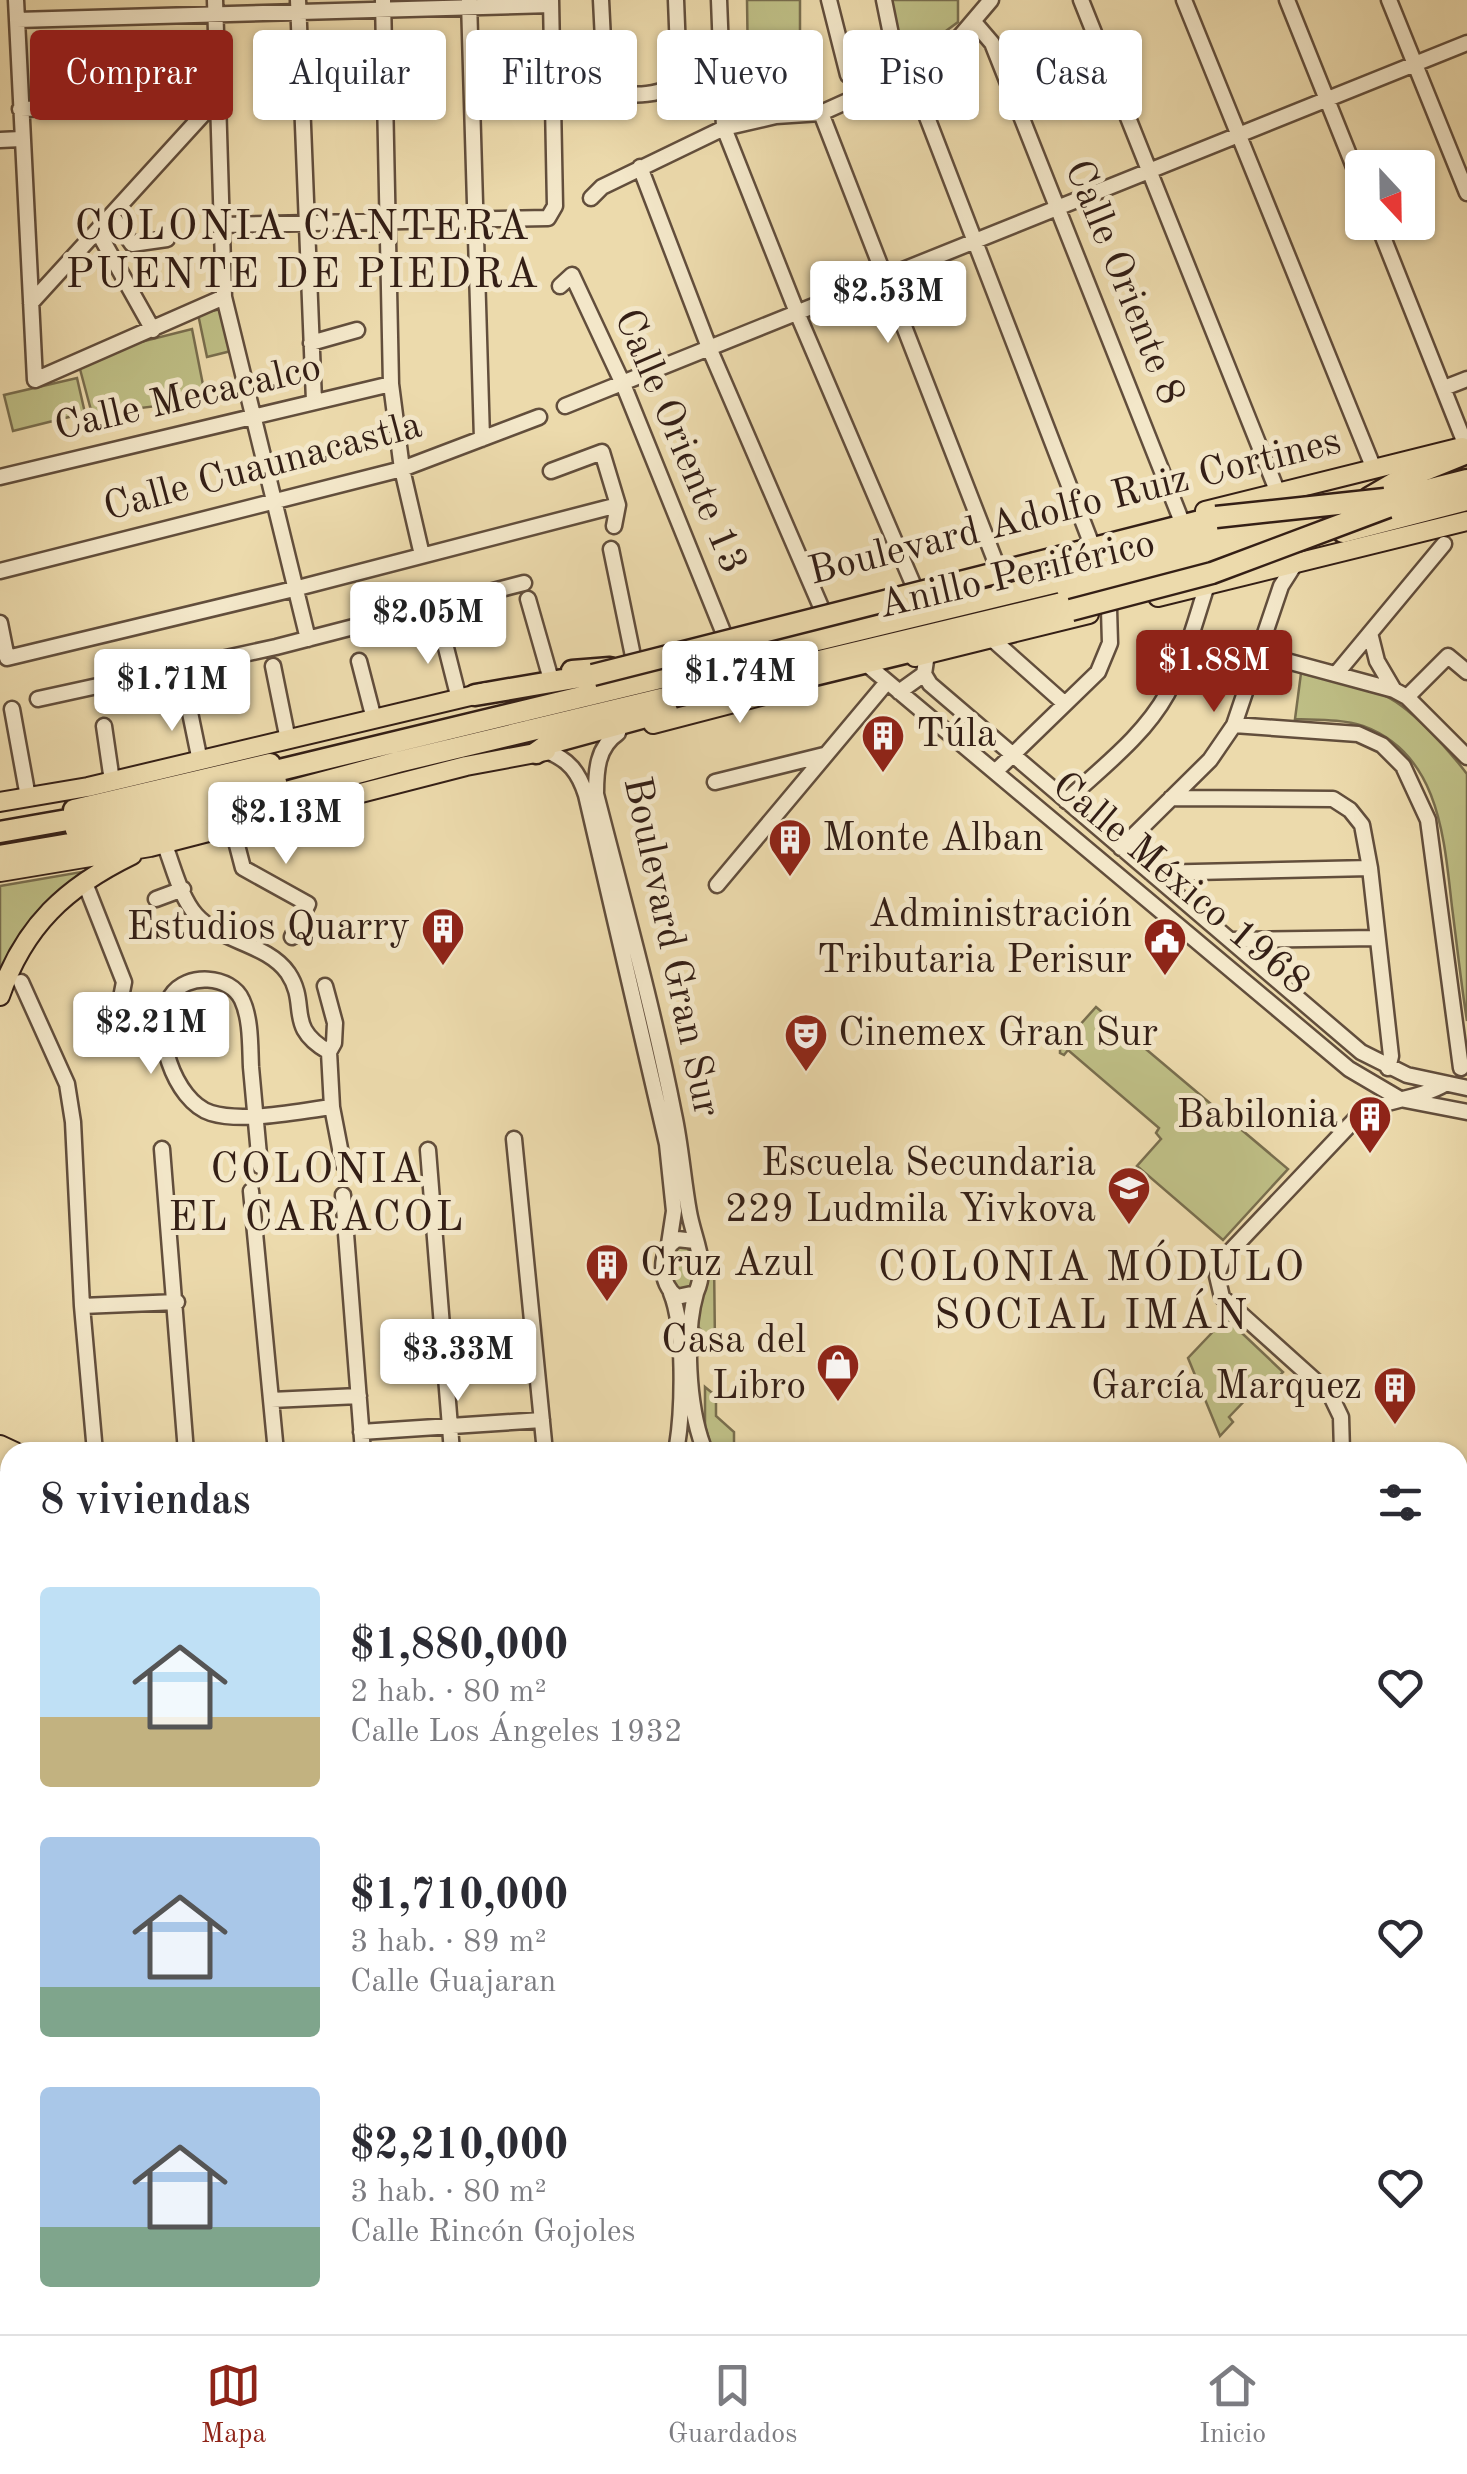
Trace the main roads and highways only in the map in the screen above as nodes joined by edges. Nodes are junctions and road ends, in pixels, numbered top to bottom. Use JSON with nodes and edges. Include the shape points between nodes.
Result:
{"nodes":[{"id":1,"x":1467,"y":449,"type":"edge"},
{"id":2,"x":1467,"y":481,"type":"edge"},
{"id":3,"x":1364,"y":500,"type":"junction"},
{"id":4,"x":1467,"y":500,"type":"edge"},
{"id":5,"x":1390,"y":503,"type":"junction"},
{"id":6,"x":1467,"y":521,"type":"edge"},
{"id":7,"x":1169,"y":576,"type":"junction"},
{"id":8,"x":1065,"y":620,"type":"junction"},
{"id":9,"x":780,"y":644,"type":"junction"},
{"id":10,"x":572,"y":671,"type":"junction"},
{"id":11,"x":467,"y":697,"type":"junction"},
{"id":12,"x":696,"y":703,"type":"junction"},
{"id":13,"x":668,"y":715,"type":"junction"},
{"id":14,"x":603,"y":729,"type":"junction"},
{"id":15,"x":541,"y":752,"type":"joint"},
{"id":16,"x":398,"y":762,"type":"junction"},
{"id":17,"x":0,"y":802,"type":"edge"},
{"id":18,"x":0,"y":822,"type":"edge"},
{"id":19,"x":0,"y":832,"type":"edge"},
{"id":20,"x":0,"y":843,"type":"edge"},
{"id":21,"x":157,"y":845,"type":"junction"},
{"id":22,"x":0,"y":856,"type":"edge"},
{"id":23,"x":0,"y":872,"type":"edge"},
{"id":24,"x":0,"y":996,"type":"edge"}],
"edges":[{"from":1,"to":3,"type":"highway"},
{"from":1,"to":10,"type":"main road","name":"Boulevard Adolfo Ruiz Cortines"},
{"from":2,"to":3,"type":"highway","name":"Anillo Periférico"},
{"from":2,"to":5,"type":"highway"},
{"from":3,"to":9,"type":"highway","name":"Anillo Periférico"},
{"from":4,"to":7,"type":"highway","name":"Anillo Periférico"},
{"from":5,"to":11,"type":"highway","bridge":true,"via":[[1216,517],[593,675]]},
{"from":5,"to":12,"type":"highway","bridge":true,"via":[[1212,573]]},
{"from":5,"to":19,"type":"highway","bridge":true,"via":[[118,810]]},
{"from":5,"to":20,"type":"highway","bridge":true,"via":[[814,652],[115,822]]},
{"from":6,"to":8,"type":"main road"},
{"from":7,"to":8,"type":"highway"},
{"from":7,"to":16,"type":"highway","name":"Anillo Periférico"},
{"from":8,"to":13,"type":"main road"},
{"from":9,"to":10,"type":"highway"},
{"from":9,"to":18,"type":"highway","name":"Anillo Periférico"},
{"from":10,"to":11,"type":"main road","name":"Boulevard Adolfo Ruiz Cortines"},
{"from":11,"to":17,"type":"main road","name":"Boulevard Adolfo Ruiz Cortines","via":[[112,782]]},
{"from":12,"to":13,"type":"highway"},
{"from":12,"to":14,"type":"highway","via":[[677,703]]},
{"from":13,"to":14,"type":"highway"},
{"from":14,"to":15,"type":"highway"},
{"from":14,"to":16,"type":"highway","via":[[422,764]]},
{"from":15,"to":21,"type":"main road"},
{"from":16,"to":22,"type":"highway","name":"Anillo Periférico","via":[[134,833]]},
{"from":21,"to":23,"type":"main road"},
{"from":21,"to":24,"type":"main road","via":[[107,867],[57,902],[28,937]]}]}
